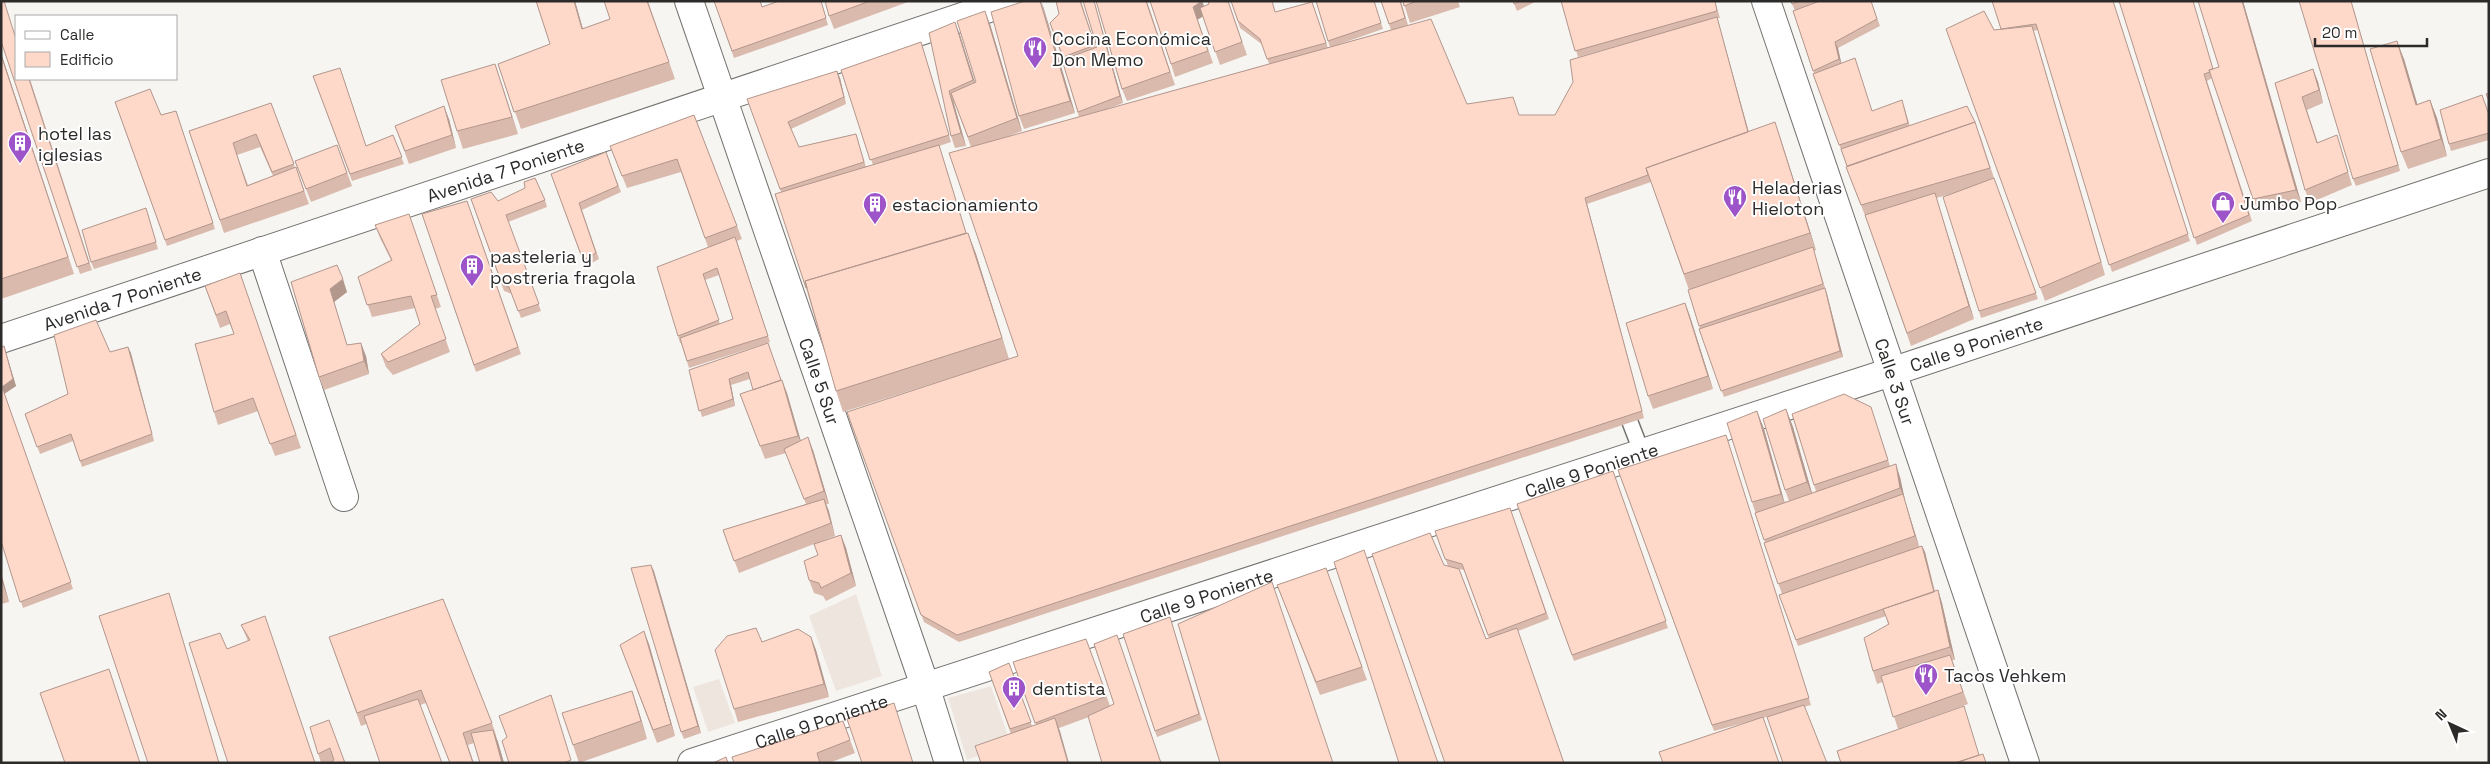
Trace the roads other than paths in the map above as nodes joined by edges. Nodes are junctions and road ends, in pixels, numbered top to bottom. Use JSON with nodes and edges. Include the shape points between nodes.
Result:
{"nodes":[{"id":1,"x":689,"y":1,"type":"edge"},
{"id":2,"x":1010,"y":1,"type":"edge"},
{"id":3,"x":1766,"y":1,"type":"edge"},
{"id":4,"x":721,"y":96,"type":"junction"},
{"id":5,"x":2489,"y":173,"type":"edge"},
{"id":6,"x":262,"y":251,"type":"junction"},
{"id":7,"x":1,"y":339,"type":"edge"},
{"id":8,"x":1891,"y":372,"type":"junction"},
{"id":9,"x":1618,"y":391,"type":"edge"},
{"id":10,"x":1642,"y":453,"type":"junction"},
{"id":11,"x":344,"y":497,"type":"dead end"},
{"id":12,"x":925,"y":686,"type":"junction"},
{"id":13,"x":692,"y":763,"type":"edge"},
{"id":14,"x":949,"y":763,"type":"edge"},
{"id":15,"x":2025,"y":763,"type":"edge"}],
"edges":[{"from":1,"to":4,"type":"street","name":"Calle 5 Sur"},
{"from":2,"to":4,"type":"street","name":"Avenida 7 Poniente"},
{"from":3,"to":8,"type":"street","name":"Calle 3 Sur"},
{"from":4,"to":6,"type":"street","name":"Avenida 7 Poniente"},
{"from":4,"to":12,"type":"street","name":"Calle 5 Sur"},
{"from":5,"to":8,"type":"street","name":"Calle 9 Poniente"},
{"from":6,"to":7,"type":"street","name":"Avenida 7 Poniente"},
{"from":6,"to":11,"type":"street"},
{"from":8,"to":10,"type":"street","name":"Calle 9 Poniente"},
{"from":8,"to":15,"type":"street","name":"Calle 3 Sur"},
{"from":9,"to":10,"type":"lane"},
{"from":10,"to":12,"type":"street","name":"Calle 9 Poniente"},
{"from":12,"to":13,"type":"street","name":"Calle 9 Poniente"},
{"from":12,"to":14,"type":"street","name":"Calle 5 Sur"}]}
